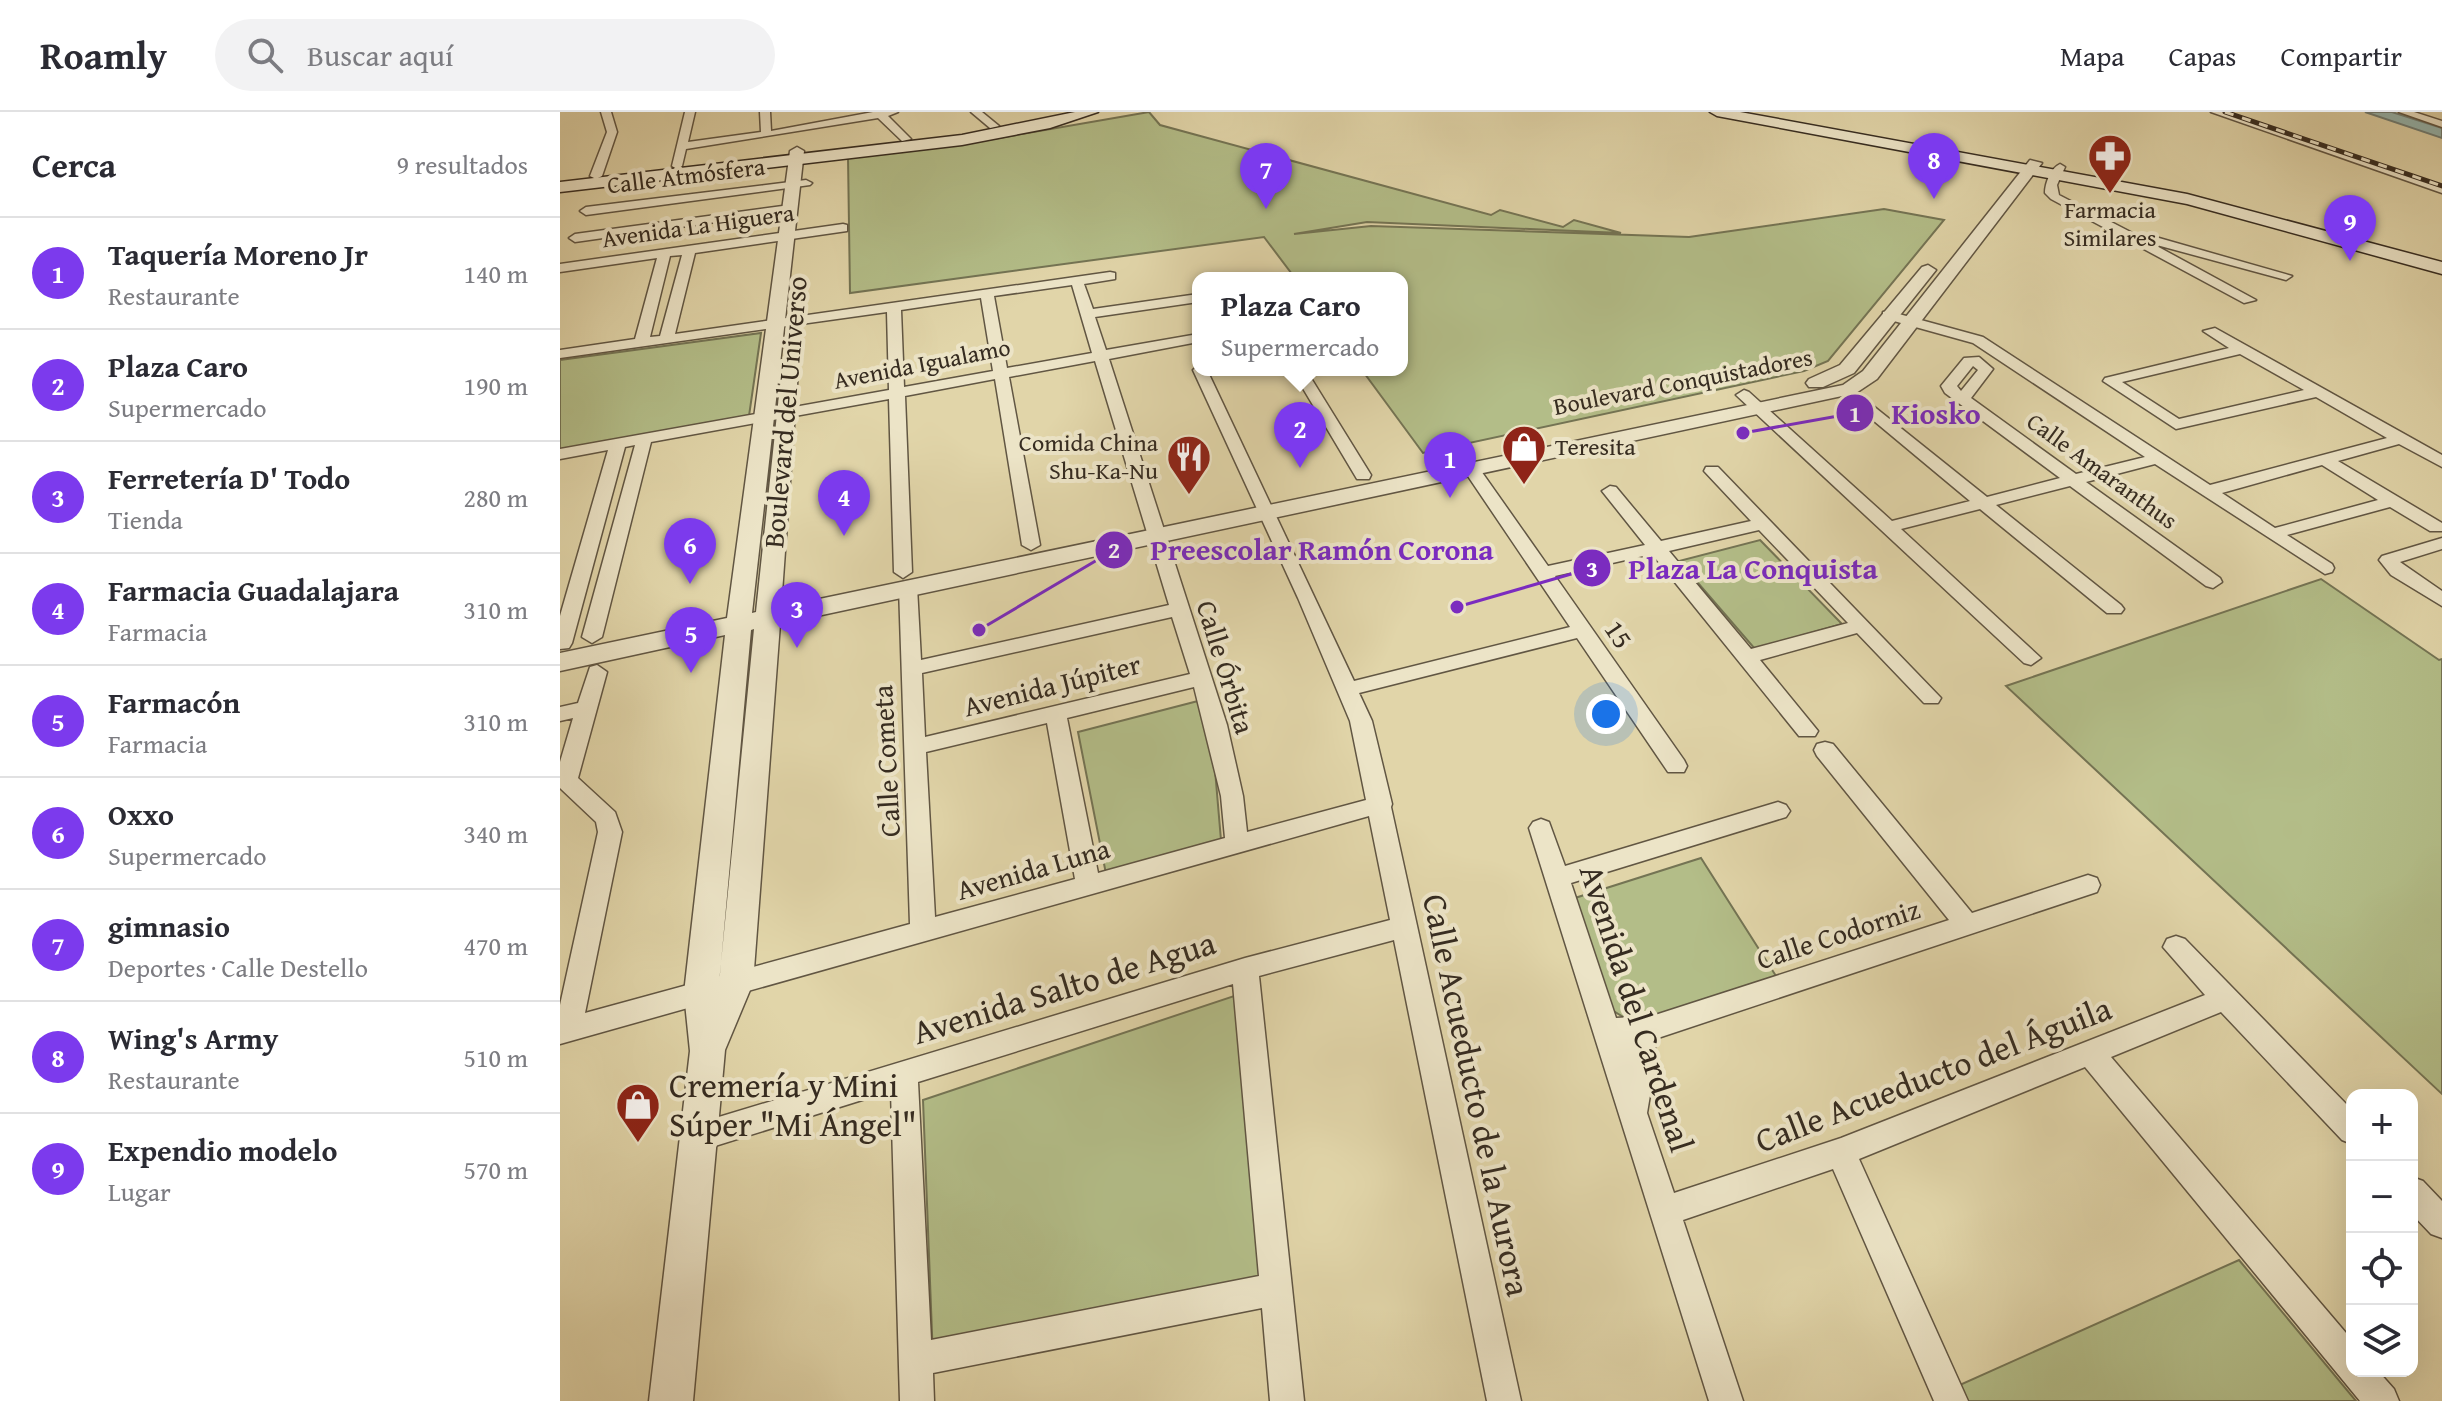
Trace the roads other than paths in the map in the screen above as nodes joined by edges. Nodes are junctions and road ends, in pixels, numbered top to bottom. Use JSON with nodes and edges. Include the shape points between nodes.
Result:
{"nodes":[{"id":1,"x":606,"y":112,"type":"edge"},
{"id":2,"x":690,"y":112,"type":"edge"},
{"id":3,"x":780,"y":112,"type":"edge"},
{"id":4,"x":893,"y":112,"type":"edge"},
{"id":5,"x":976,"y":112,"type":"edge"},
{"id":6,"x":1061,"y":112,"type":"edge"},
{"id":7,"x":1091,"y":112,"type":"edge"},
{"id":8,"x":1717,"y":112,"type":"edge"},
{"id":9,"x":1755,"y":112,"type":"edge"},
{"id":10,"x":2216,"y":112,"type":"edge"},
{"id":11,"x":2404,"y":112,"type":"edge"},
{"id":12,"x":765,"y":113,"type":"edge"},
{"id":13,"x":879,"y":113,"type":"edge"},
{"id":14,"x":2442,"y":124,"type":"edge"},
{"id":15,"x":994,"y":126,"type":"junction"},
{"id":16,"x":766,"y":134,"type":"junction"},
{"id":17,"x":906,"y":139,"type":"junction"},
{"id":18,"x":682,"y":146,"type":"junction"},
{"id":19,"x":803,"y":154,"type":"junction"},
{"id":20,"x":2022,"y":164,"type":"junction"},
{"id":21,"x":677,"y":166,"type":"junction"},
{"id":22,"x":2058,"y":170,"type":"junction"},
{"id":23,"x":596,"y":179,"type":"junction"},
{"id":24,"x":560,"y":180,"type":"edge"},
{"id":25,"x":560,"y":187,"type":"edge"},
{"id":26,"x":2442,"y":190,"type":"edge"},
{"id":27,"x":796,"y":192,"type":"junction"},
{"id":28,"x":586,"y":211,"type":"junction"},
{"id":29,"x":843,"y":228,"type":"dead end"},
{"id":30,"x":2113,"y":229,"type":"junction"},
{"id":31,"x":794,"y":235,"type":"junction"},
{"id":32,"x":575,"y":238,"type":"junction"},
{"id":33,"x":689,"y":250,"type":"junction"},
{"id":34,"x":664,"y":254,"type":"junction"},
{"id":35,"x":2442,"y":259,"type":"edge"},
{"id":36,"x":2442,"y":268,"type":"edge"},
{"id":37,"x":561,"y":271,"type":"edge"},
{"id":38,"x":1110,"y":276,"type":"dead end"},
{"id":39,"x":2286,"y":276,"type":"dead end"},
{"id":40,"x":1077,"y":281,"type":"junction"},
{"id":41,"x":987,"y":294,"type":"junction"},
{"id":42,"x":1192,"y":299,"type":"edge"},
{"id":43,"x":2249,"y":300,"type":"dead end"},
{"id":44,"x":894,"y":308,"type":"junction"},
{"id":45,"x":1087,"y":314,"type":"junction"},
{"id":46,"x":1896,"y":322,"type":"junction"},
{"id":47,"x":784,"y":323,"type":"junction"},
{"id":48,"x":2210,"y":331,"type":"dead end"},
{"id":49,"x":1192,"y":339,"type":"edge"},
{"id":50,"x":666,"y":340,"type":"junction"},
{"id":51,"x":641,"y":343,"type":"junction"},
{"id":52,"x":2241,"y":349,"type":"junction"},
{"id":53,"x":560,"y":354,"type":"edge"},
{"id":54,"x":1100,"y":354,"type":"junction"},
{"id":55,"x":999,"y":373,"type":"junction"},
{"id":56,"x":1203,"y":376,"type":"edge"},
{"id":57,"x":1303,"y":376,"type":"edge"},
{"id":58,"x":897,"y":392,"type":"junction"},
{"id":59,"x":2317,"y":392,"type":"junction"},
{"id":60,"x":1744,"y":395,"type":"junction"},
{"id":61,"x":1963,"y":399,"type":"dead end"},
{"id":62,"x":2137,"y":401,"type":"junction"},
{"id":63,"x":1867,"y":408,"type":"dead end"},
{"id":64,"x":1761,"y":410,"type":"junction"},
{"id":65,"x":2080,"y":414,"type":"junction"},
{"id":66,"x":774,"y":416,"type":"junction"},
{"id":67,"x":2401,"y":439,"type":"junction"},
{"id":68,"x":644,"y":440,"type":"junction"},
{"id":69,"x":618,"y":444,"type":"junction"},
{"id":70,"x":560,"y":454,"type":"edge"},
{"id":71,"x":2142,"y":456,"type":"junction"},
{"id":72,"x":2324,"y":460,"type":"junction"},
{"id":73,"x":1466,"y":461,"type":"junction"},
{"id":74,"x":2442,"y":462,"type":"edge"},
{"id":75,"x":1712,"y":471,"type":"dead end"},
{"id":76,"x":1363,"y":475,"type":"junction"},
{"id":77,"x":2066,"y":475,"type":"junction"},
{"id":78,"x":1610,"y":491,"type":"dead end"},
{"id":79,"x":2208,"y":491,"type":"junction"},
{"id":80,"x":1976,"y":497,"type":"junction"},
{"id":81,"x":765,"y":501,"type":"junction"},
{"id":82,"x":2392,"y":501,"type":"junction"},
{"id":83,"x":1262,"y":505,"type":"junction"},
{"id":84,"x":1882,"y":521,"type":"junction"},
{"id":85,"x":1763,"y":524,"type":"junction"},
{"id":86,"x":1154,"y":528,"type":"junction"},
{"id":87,"x":2272,"y":534,"type":"junction"},
{"id":88,"x":2439,"y":535,"type":"edge"},
{"id":89,"x":1031,"y":545,"type":"junction"},
{"id":90,"x":1661,"y":553,"type":"junction"},
{"id":91,"x":614,"y":555,"type":"junction"},
{"id":92,"x":585,"y":561,"type":"junction"},
{"id":93,"x":2325,"y":568,"type":"dead end"},
{"id":94,"x":1547,"y":579,"type":"junction"},
{"id":95,"x":905,"y":580,"type":"junction"},
{"id":96,"x":2213,"y":582,"type":"dead end"},
{"id":97,"x":2442,"y":600,"type":"edge"},
{"id":98,"x":766,"y":609,"type":"junction"},
{"id":99,"x":1179,"y":609,"type":"junction"},
{"id":100,"x":2114,"y":609,"type":"dead end"},
{"id":101,"x":740,"y":614,"type":"junction"},
{"id":102,"x":1862,"y":626,"type":"junction"},
{"id":103,"x":1583,"y":630,"type":"junction"},
{"id":104,"x":592,"y":637,"type":"junction"},
{"id":105,"x":561,"y":649,"type":"edge"},
{"id":106,"x":1745,"y":657,"type":"junction"},
{"id":107,"x":2031,"y":658,"type":"dead end"},
{"id":108,"x":911,"y":669,"type":"junction"},
{"id":109,"x":597,"y":672,"type":"dead end"},
{"id":110,"x":1202,"y":678,"type":"junction"},
{"id":111,"x":1349,"y":689,"type":"junction"},
{"id":112,"x":1931,"y":698,"type":"dead end"},
{"id":113,"x":586,"y":708,"type":"junction"},
{"id":114,"x":1056,"y":713,"type":"junction"},
{"id":115,"x":560,"y":714,"type":"edge"},
{"id":116,"x":1807,"y":731,"type":"dead end"},
{"id":117,"x":915,"y":747,"type":"junction"},
{"id":118,"x":1825,"y":750,"type":"dead end"},
{"id":119,"x":1676,"y":766,"type":"dead end"},
{"id":120,"x":1381,"y":804,"type":"junction"},
{"id":121,"x":1778,"y":811,"type":"dead end"},
{"id":122,"x":1541,"y":828,"type":"dead end"},
{"id":123,"x":1237,"y":844,"type":"junction"},
{"id":124,"x":1557,"y":878,"type":"junction"},
{"id":125,"x":1088,"y":885,"type":"junction"},
{"id":126,"x":2088,"y":885,"type":"dead end"},
{"id":127,"x":1967,"y":925,"type":"junction"},
{"id":128,"x":1406,"y":926,"type":"junction"},
{"id":129,"x":923,"y":931,"type":"junction"},
{"id":130,"x":2176,"y":947,"type":"dead end"},
{"id":131,"x":1245,"y":969,"type":"junction"},
{"id":132,"x":736,"y":983,"type":"junction"},
{"id":133,"x":701,"y":993,"type":"junction"},
{"id":134,"x":2224,"y":999,"type":"junction"},
{"id":135,"x":1641,"y":1029,"type":"junction"},
{"id":136,"x":1605,"y":1030,"type":"junction"},
{"id":137,"x":564,"y":1031,"type":"edge"},
{"id":138,"x":708,"y":1051,"type":"junction"},
{"id":139,"x":2090,"y":1053,"type":"junction"},
{"id":140,"x":904,"y":1073,"type":"junction"},
{"id":141,"x":1633,"y":1115,"type":"junction"},
{"id":142,"x":2346,"y":1124,"type":"edge"},
{"id":143,"x":699,"y":1137,"type":"junction"},
{"id":144,"x":1841,"y":1152,"type":"junction"},
{"id":145,"x":2418,"y":1198,"type":"edge"},
{"id":146,"x":1665,"y":1211,"type":"junction"},
{"id":147,"x":2442,"y":1223,"type":"edge"},
{"id":148,"x":1277,"y":1289,"type":"junction"},
{"id":149,"x":2346,"y":1359,"type":"edge"},
{"id":150,"x":916,"y":1360,"type":"junction"},
{"id":151,"x":2361,"y":1377,"type":"edge"},
{"id":152,"x":671,"y":1401,"type":"edge"},
{"id":153,"x":917,"y":1401,"type":"edge"},
{"id":154,"x":1287,"y":1401,"type":"edge"},
{"id":155,"x":1504,"y":1401,"type":"edge"},
{"id":156,"x":1726,"y":1401,"type":"edge"},
{"id":157,"x":1951,"y":1401,"type":"edge"},
{"id":158,"x":2382,"y":1401,"type":"edge"}],
"edges":[{"from":1,"to":23,"type":"street","via":[[612,132]]},
{"from":2,"to":18,"type":"street"},
{"from":3,"to":12,"type":"street"},
{"from":4,"to":13,"type":"street"},
{"from":5,"to":15,"type":"street"},
{"from":6,"to":15,"type":"main road"},
{"from":7,"to":19,"type":"main road","via":[[962,140]]},
{"from":8,"to":20,"type":"main road"},
{"from":9,"to":20,"type":"main road"},
{"from":10,"to":26,"type":"street"},
{"from":11,"to":14,"type":"street"},
{"from":12,"to":16,"type":"street"},
{"from":13,"to":16,"type":"street"},
{"from":13,"to":17,"type":"street"},
{"from":15,"to":17,"type":"main road"},
{"from":16,"to":18,"type":"street"},
{"from":17,"to":19,"type":"main road"},
{"from":18,"to":21,"type":"street"},
{"from":19,"to":21,"type":"main road"},
{"from":19,"to":23,"type":"main road"},
{"from":19,"to":27,"type":"street","name":"Boulevard del Universo"},
{"from":20,"to":22,"type":"main road"},
{"from":20,"to":46,"type":"street","name":"Boulevard Conquistadores"},
{"from":21,"to":23,"type":"main road"},
{"from":22,"to":30,"type":"street","via":[[2051,193]]},
{"from":22,"to":35,"type":"main road","via":[[2241,203]]},
{"from":22,"to":36,"type":"main road","via":[[2244,213]]},
{"from":23,"to":24,"type":"main road"},
{"from":23,"to":25,"type":"main road"},
{"from":23,"to":28,"type":"street"},
{"from":27,"to":28,"type":"street","name":"Calle Atmósfera"},
{"from":27,"to":31,"type":"street","name":"Boulevard del Universo"},
{"from":27,"to":32,"type":"street"},
{"from":28,"to":32,"type":"street"},
{"from":29,"to":31,"type":"street","name":"Avenida La Higuera"},
{"from":30,"to":39,"type":"street"},
{"from":30,"to":43,"type":"street"},
{"from":31,"to":33,"type":"street","name":"Avenida La Higuera"},
{"from":31,"to":47,"type":"street","name":"Boulevard del Universo"},
{"from":32,"to":37,"type":"street"},
{"from":33,"to":34,"type":"street","name":"Avenida La Higuera"},
{"from":33,"to":50,"type":"street"},
{"from":34,"to":37,"type":"street","name":"Avenida La Higuera"},
{"from":34,"to":51,"type":"street"},
{"from":38,"to":40,"type":"street","name":"Avenida Igualamo"},
{"from":40,"to":41,"type":"street","name":"Avenida Igualamo"},
{"from":40,"to":45,"type":"street","name":"Calle Órbita"},
{"from":41,"to":44,"type":"street","name":"Avenida Igualamo"},
{"from":41,"to":55,"type":"street"},
{"from":42,"to":45,"type":"street"},
{"from":44,"to":47,"type":"street","name":"Avenida Igualamo"},
{"from":44,"to":58,"type":"street","name":"Calle Cometa"},
{"from":45,"to":54,"type":"street","name":"Calle Órbita"},
{"from":46,"to":60,"type":"street","name":"Boulevard Conquistadores","via":[[1837,376]]},
{"from":46,"to":64,"type":"street","name":"Boulevard Conquistadores","via":[[1861,383]]},
{"from":46,"to":65,"type":"street","via":[[1974,343]]},
{"from":47,"to":50,"type":"street","name":"Avenida Igualamo"},
{"from":47,"to":66,"type":"street","name":"Boulevard del Universo"},
{"from":48,"to":52,"type":"street"},
{"from":49,"to":54,"type":"street","name":"Avenida Igualamo"},
{"from":50,"to":51,"type":"street","name":"Avenida Igualamo"},
{"from":51,"to":53,"type":"street","name":"Avenida Igualamo"},
{"from":52,"to":59,"type":"street"},
{"from":52,"to":62,"type":"street","via":[[2110,381]]},
{"from":54,"to":55,"type":"street","name":"Avenida Igualamo"},
{"from":54,"to":86,"type":"street","name":"Calle Órbita"},
{"from":55,"to":58,"type":"street","name":"Avenida Igualamo"},
{"from":55,"to":89,"type":"street"},
{"from":56,"to":83,"type":"street","name":"Calle Acueducto de la Aurora"},
{"from":57,"to":76,"type":"street"},
{"from":58,"to":66,"type":"street","name":"Avenida Igualamo"},
{"from":58,"to":95,"type":"street","name":"Calle Cometa"},
{"from":59,"to":62,"type":"street","via":[[2185,424],[2166,420]]},
{"from":59,"to":67,"type":"street"},
{"from":60,"to":64,"type":"street"},
{"from":60,"to":73,"type":"street","name":"Boulevard Conquistadores"},
{"from":61,"to":77,"type":"street","name":"Calle Amaranthus"},
{"from":62,"to":65,"type":"street"},
{"from":63,"to":80,"type":"street"},
{"from":64,"to":73,"type":"street","name":"Boulevard Conquistadores"},
{"from":64,"to":84,"type":"street"},
{"from":65,"to":71,"type":"street"},
{"from":66,"to":68,"type":"street","name":"Avenida Igualamo"},
{"from":66,"to":81,"type":"street","name":"Boulevard del Universo"},
{"from":67,"to":72,"type":"street"},
{"from":67,"to":74,"type":"street"},
{"from":68,"to":69,"type":"street","name":"Avenida Igualamo"},
{"from":68,"to":91,"type":"street"},
{"from":69,"to":70,"type":"street","name":"Avenida Igualamo"},
{"from":69,"to":92,"type":"street"},
{"from":71,"to":77,"type":"street"},
{"from":71,"to":79,"type":"street"},
{"from":72,"to":79,"type":"street"},
{"from":72,"to":82,"type":"street"},
{"from":73,"to":76,"type":"street","name":"Boulevard Conquistadores"},
{"from":73,"to":83,"type":"street","name":"Boulevard Conquistadores"},
{"from":73,"to":94,"type":"street","name":"15"},
{"from":75,"to":85,"type":"street"},
{"from":76,"to":83,"type":"street","name":"Boulevard Conquistadores"},
{"from":77,"to":80,"type":"street"},
{"from":77,"to":96,"type":"street","name":"Calle Amaranthus"},
{"from":78,"to":90,"type":"street"},
{"from":79,"to":87,"type":"street"},
{"from":80,"to":84,"type":"street"},
{"from":80,"to":100,"type":"street"},
{"from":81,"to":98,"type":"street","name":"Boulevard del Universo"},
{"from":81,"to":101,"type":"street","name":"Boulevard del Universo"},
{"from":82,"to":87,"type":"street"},
{"from":82,"to":88,"type":"street"},
{"from":83,"to":86,"type":"street","name":"Boulevard Conquistadores"},
{"from":83,"to":111,"type":"street","name":"Calle Acueducto de la Aurora"},
{"from":84,"to":107,"type":"street"},
{"from":85,"to":90,"type":"street"},
{"from":85,"to":102,"type":"street"},
{"from":86,"to":89,"type":"street","name":"Boulevard Conquistadores"},
{"from":86,"to":95,"type":"street","name":"Boulevard Conquistadores"},
{"from":86,"to":99,"type":"street","name":"Calle Órbita"},
{"from":87,"to":93,"type":"street"},
{"from":88,"to":97,"type":"street","via":[[2388,560]]},
{"from":89,"to":95,"type":"street","name":"Boulevard Conquistadores"},
{"from":90,"to":94,"type":"street"},
{"from":90,"to":106,"type":"street"},
{"from":91,"to":92,"type":"street"},
{"from":91,"to":104,"type":"street"},
{"from":92,"to":105,"type":"street"},
{"from":94,"to":103,"type":"street","name":"15"},
{"from":95,"to":98,"type":"street","name":"Boulevard Conquistadores"},
{"from":95,"to":108,"type":"street","name":"Calle Cometa"},
{"from":98,"to":101,"type":"street","name":"Boulevard Conquistadores"},
{"from":98,"to":132,"type":"street","name":"Boulevard del Universo"},
{"from":99,"to":108,"type":"street"},
{"from":99,"to":110,"type":"street","name":"Calle Órbita"},
{"from":101,"to":104,"type":"street","name":"Boulevard Conquistadores"},
{"from":101,"to":105,"type":"street","name":"Boulevard Conquistadores"},
{"from":101,"to":133,"type":"street","name":"Boulevard del Universo"},
{"from":102,"to":106,"type":"street"},
{"from":102,"to":112,"type":"street"},
{"from":103,"to":111,"type":"street"},
{"from":103,"to":119,"type":"street","name":"15"},
{"from":104,"to":105,"type":"street","name":"Boulevard Conquistadores"},
{"from":106,"to":116,"type":"street"},
{"from":108,"to":117,"type":"street","name":"Calle Cometa"},
{"from":109,"to":113,"type":"street"},
{"from":110,"to":114,"type":"street","name":"Avenida Júpiter"},
{"from":110,"to":123,"type":"street","name":"Calle Órbita","via":[[1224,755]]},
{"from":111,"to":120,"type":"street","name":"Calle Acueducto de la Aurora"},
{"from":113,"to":115,"type":"street"},
{"from":113,"to":137,"type":"street","via":[[566,780],[607,818],[610,832]]},
{"from":114,"to":117,"type":"street","name":"Avenida Júpiter"},
{"from":114,"to":125,"type":"street"},
{"from":117,"to":129,"type":"street","name":"Calle Cometa"},
{"from":118,"to":127,"type":"street"},
{"from":120,"to":123,"type":"street","name":"Avenida Luna"},
{"from":120,"to":128,"type":"street","name":"Calle Acueducto de la Aurora"},
{"from":121,"to":124,"type":"street"},
{"from":122,"to":124,"type":"street","name":"Avenida del Cardenal"},
{"from":123,"to":125,"type":"street","name":"Avenida Luna"},
{"from":124,"to":136,"type":"street","name":"Avenida del Cardenal"},
{"from":125,"to":129,"type":"street","name":"Avenida Luna"},
{"from":126,"to":127,"type":"street","name":"Calle Codorniz"},
{"from":127,"to":135,"type":"street","name":"Calle Codorniz"},
{"from":128,"to":131,"type":"street","name":"Avenida Salto de Agua"},
{"from":128,"to":155,"type":"street","name":"Calle Acueducto de la Aurora"},
{"from":129,"to":132,"type":"street","name":"Avenida Luna"},
{"from":130,"to":134,"type":"street"},
{"from":131,"to":140,"type":"street","name":"Avenida Salto de Agua"},
{"from":131,"to":148,"type":"street"},
{"from":132,"to":133,"type":"street","name":"Avenida Luna"},
{"from":132,"to":138,"type":"street","name":"Boulevard del Universo"},
{"from":133,"to":137,"type":"street","name":"Avenida Luna"},
{"from":133,"to":138,"type":"street","name":"Boulevard del Universo"},
{"from":134,"to":139,"type":"street","name":"Calle Acueducto del Águila"},
{"from":134,"to":142,"type":"street"},
{"from":135,"to":136,"type":"street","name":"Calle Codorniz"},
{"from":135,"to":141,"type":"street"},
{"from":136,"to":141,"type":"street","name":"Avenida del Cardenal"},
{"from":138,"to":143,"type":"street","name":"Boulevard del Universo"},
{"from":139,"to":144,"type":"street","name":"Calle Acueducto del Águila"},
{"from":139,"to":149,"type":"street"},
{"from":140,"to":143,"type":"street","name":"Avenida Salto de Agua"},
{"from":140,"to":150,"type":"street"},
{"from":141,"to":146,"type":"street","name":"Avenida del Cardenal"},
{"from":143,"to":152,"type":"street","name":"Boulevard del Universo"},
{"from":144,"to":146,"type":"street","name":"Calle Acueducto del Águila"},
{"from":144,"to":157,"type":"street"},
{"from":145,"to":147,"type":"street"},
{"from":146,"to":156,"type":"street","name":"Avenida del Cardenal"},
{"from":148,"to":150,"type":"street"},
{"from":148,"to":154,"type":"street"},
{"from":150,"to":153,"type":"street"},
{"from":151,"to":158,"type":"street"}]}
